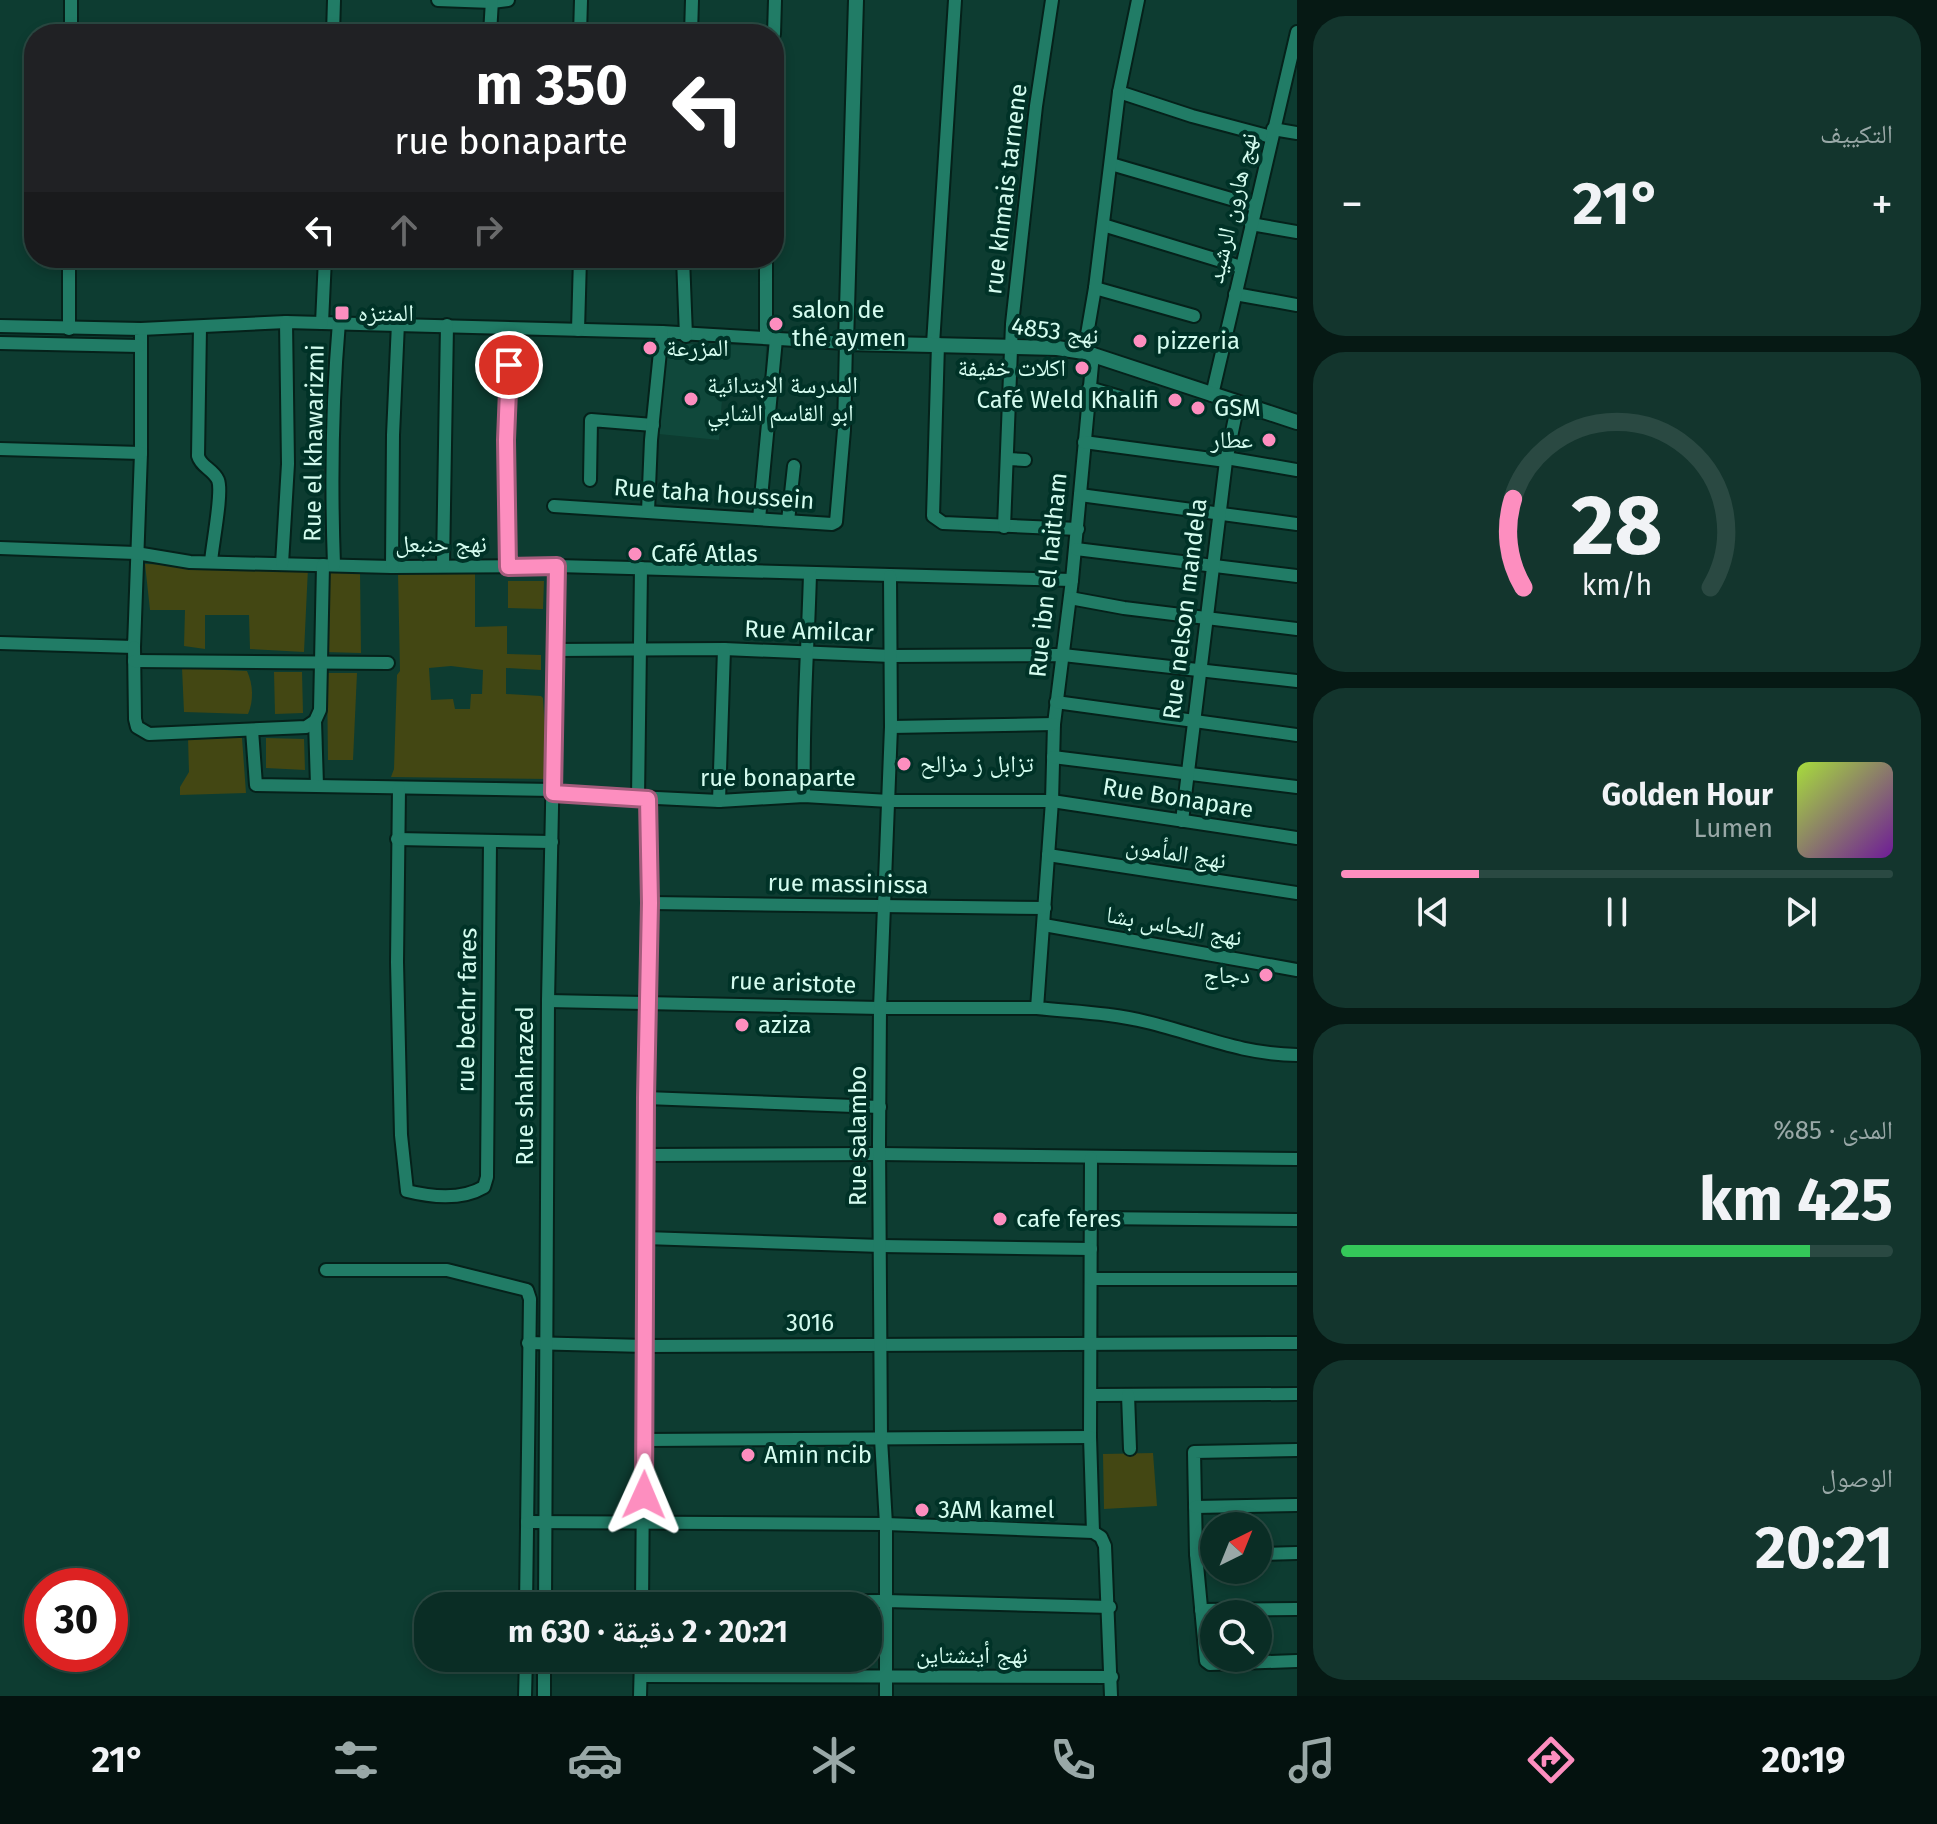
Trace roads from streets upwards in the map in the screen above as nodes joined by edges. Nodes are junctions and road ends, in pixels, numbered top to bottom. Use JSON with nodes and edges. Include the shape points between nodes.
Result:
{"nodes":[{"id":1,"x":71,"y":0,"type":"edge"},
{"id":2,"x":334,"y":0,"type":"edge"},
{"id":3,"x":438,"y":0,"type":"edge"},
{"id":4,"x":508,"y":0,"type":"edge"},
{"id":5,"x":581,"y":0,"type":"edge"},
{"id":6,"x":692,"y":0,"type":"edge"},
{"id":7,"x":775,"y":0,"type":"edge"},
{"id":8,"x":856,"y":0,"type":"edge"},
{"id":9,"x":955,"y":0,"type":"edge"},
{"id":10,"x":1052,"y":0,"type":"edge"},
{"id":11,"x":1138,"y":0,"type":"edge"},
{"id":12,"x":492,"y":1,"type":"edge"},
{"id":13,"x":71,"y":24,"type":"edge"},
{"id":14,"x":333,"y":24,"type":"edge"},
{"id":15,"x":491,"y":24,"type":"edge"},
{"id":16,"x":580,"y":24,"type":"edge"},
{"id":17,"x":691,"y":24,"type":"edge"},
{"id":18,"x":774,"y":24,"type":"edge"},
{"id":19,"x":1297,"y":32,"type":"edge"},
{"id":20,"x":1293,"y":64,"type":"edge"},
{"id":21,"x":1119,"y":92,"type":"junction"},
{"id":22,"x":1272,"y":133,"type":"junction"},
{"id":23,"x":1297,"y":133,"type":"edge"},
{"id":24,"x":1111,"y":164,"type":"junction"},
{"id":25,"x":1255,"y":206,"type":"junction"},
{"id":26,"x":1251,"y":224,"type":"junction"},
{"id":27,"x":1103,"y":225,"type":"junction"},
{"id":28,"x":1297,"y":232,"type":"edge"},
{"id":29,"x":1241,"y":267,"type":"junction"},
{"id":30,"x":69,"y":268,"type":"edge"},
{"id":31,"x":325,"y":268,"type":"edge"},
{"id":32,"x":580,"y":268,"type":"edge"},
{"id":33,"x":683,"y":268,"type":"edge"},
{"id":34,"x":767,"y":268,"type":"edge"},
{"id":35,"x":1095,"y":288,"type":"junction"},
{"id":36,"x":1235,"y":294,"type":"junction"},
{"id":37,"x":1297,"y":305,"type":"edge"},
{"id":38,"x":1194,"y":316,"type":"dead end"},
{"id":39,"x":286,"y":322,"type":"junction"},
{"id":40,"x":339,"y":322,"type":"junction"},
{"id":41,"x":322,"y":323,"type":"junction"},
{"id":42,"x":398,"y":323,"type":"junction"},
{"id":43,"x":447,"y":325,"type":"junction"},
{"id":44,"x":0,"y":326,"type":"edge"},
{"id":45,"x":200,"y":327,"type":"junction"},
{"id":46,"x":69,"y":329,"type":"junction"},
{"id":47,"x":141,"y":329,"type":"junction"},
{"id":48,"x":510,"y":329,"type":"junction"},
{"id":49,"x":578,"y":330,"type":"junction"},
{"id":50,"x":662,"y":332,"type":"junction"},
{"id":51,"x":686,"y":336,"type":"junction"},
{"id":52,"x":771,"y":338,"type":"junction"},
{"id":53,"x":0,"y":343,"type":"edge"},
{"id":54,"x":846,"y":343,"type":"junction"},
{"id":55,"x":936,"y":344,"type":"junction"},
{"id":56,"x":139,"y":346,"type":"junction"},
{"id":57,"x":1012,"y":346,"type":"junction"},
{"id":58,"x":1088,"y":353,"type":"junction"},
{"id":59,"x":1089,"y":388,"type":"junction"},
{"id":60,"x":1212,"y":395,"type":"junction"},
{"id":61,"x":1120,"y":397,"type":"dead end"},
{"id":62,"x":1238,"y":403,"type":"junction"},
{"id":63,"x":1297,"y":422,"type":"edge"},
{"id":64,"x":653,"y":425,"type":"junction"},
{"id":65,"x":1084,"y":442,"type":"junction"},
{"id":66,"x":0,"y":449,"type":"edge"},
{"id":67,"x":141,"y":453,"type":"junction"},
{"id":68,"x":1008,"y":459,"type":"junction"},
{"id":69,"x":1025,"y":460,"type":"dead end"},
{"id":70,"x":1226,"y":460,"type":"junction"},
{"id":71,"x":794,"y":466,"type":"dead end"},
{"id":72,"x":1297,"y":470,"type":"edge"},
{"id":73,"x":590,"y":480,"type":"dead end"},
{"id":74,"x":1080,"y":495,"type":"junction"},
{"id":75,"x":554,"y":506,"type":"dead end"},
{"id":76,"x":648,"y":511,"type":"junction"},
{"id":77,"x":1219,"y":514,"type":"junction"},
{"id":78,"x":759,"y":519,"type":"junction"},
{"id":79,"x":788,"y":521,"type":"junction"},
{"id":80,"x":1297,"y":524,"type":"edge"},
{"id":81,"x":1004,"y":527,"type":"junction"},
{"id":82,"x":1078,"y":529,"type":"junction"},
{"id":83,"x":0,"y":548,"type":"edge"},
{"id":84,"x":1076,"y":549,"type":"junction"},
{"id":85,"x":136,"y":553,"type":"junction"},
{"id":86,"x":211,"y":562,"type":"junction"},
{"id":87,"x":282,"y":564,"type":"junction"},
{"id":88,"x":328,"y":565,"type":"junction"},
{"id":89,"x":1213,"y":565,"type":"junction"},
{"id":90,"x":443,"y":566,"type":"junction"},
{"id":91,"x":557,"y":566,"type":"junction"},
{"id":92,"x":392,"y":567,"type":"junction"},
{"id":93,"x":508,"y":567,"type":"junction"},
{"id":94,"x":641,"y":568,"type":"junction"},
{"id":95,"x":810,"y":574,"type":"junction"},
{"id":96,"x":890,"y":576,"type":"junction"},
{"id":97,"x":1297,"y":576,"type":"edge"},
{"id":98,"x":1072,"y":580,"type":"junction"},
{"id":99,"x":1070,"y":598,"type":"junction"},
{"id":100,"x":1206,"y":617,"type":"junction"},
{"id":101,"x":1297,"y":629,"type":"edge"},
{"id":102,"x":0,"y":643,"type":"edge"},
{"id":103,"x":134,"y":647,"type":"junction"},
{"id":104,"x":639,"y":648,"type":"junction"},
{"id":105,"x":724,"y":649,"type":"junction"},
{"id":106,"x":554,"y":650,"type":"junction"},
{"id":107,"x":808,"y":652,"type":"junction"},
{"id":108,"x":1063,"y":655,"type":"junction"},
{"id":109,"x":891,"y":656,"type":"junction"},
{"id":110,"x":134,"y":661,"type":"junction"},
{"id":111,"x":321,"y":661,"type":"junction"},
{"id":112,"x":388,"y":663,"type":"dead end"},
{"id":113,"x":1199,"y":669,"type":"junction"},
{"id":114,"x":1297,"y":681,"type":"edge"},
{"id":115,"x":1056,"y":702,"type":"junction"},
{"id":116,"x":315,"y":721,"type":"junction"},
{"id":117,"x":1193,"y":721,"type":"junction"},
{"id":118,"x":1054,"y":724,"type":"junction"},
{"id":119,"x":891,"y":727,"type":"junction"},
{"id":120,"x":252,"y":730,"type":"junction"},
{"id":121,"x":1297,"y":735,"type":"edge"},
{"id":122,"x":1053,"y":757,"type":"junction"},
{"id":123,"x":1187,"y":773,"type":"junction"},
{"id":124,"x":317,"y":785,"type":"junction"},
{"id":125,"x":1297,"y":787,"type":"edge"},
{"id":126,"x":399,"y":788,"type":"junction"},
{"id":127,"x":553,"y":792,"type":"junction"},
{"id":128,"x":804,"y":796,"type":"junction"},
{"id":129,"x":643,"y":798,"type":"junction"},
{"id":130,"x":719,"y":801,"type":"junction"},
{"id":131,"x":889,"y":801,"type":"junction"},
{"id":132,"x":1052,"y":801,"type":"junction"},
{"id":133,"x":1182,"y":821,"type":"junction"},
{"id":134,"x":1297,"y":838,"type":"edge"},
{"id":135,"x":397,"y":839,"type":"junction"},
{"id":136,"x":490,"y":842,"type":"junction"},
{"id":137,"x":552,"y":842,"type":"junction"},
{"id":138,"x":1048,"y":855,"type":"junction"},
{"id":139,"x":1297,"y":893,"type":"edge"},
{"id":140,"x":650,"y":903,"type":"junction"},
{"id":141,"x":884,"y":906,"type":"junction"},
{"id":142,"x":1045,"y":908,"type":"junction"},
{"id":143,"x":1044,"y":925,"type":"junction"},
{"id":144,"x":1297,"y":970,"type":"edge"},
{"id":145,"x":548,"y":1001,"type":"junction"},
{"id":146,"x":649,"y":1001,"type":"junction"},
{"id":147,"x":880,"y":1008,"type":"junction"},
{"id":148,"x":1037,"y":1008,"type":"junction"},
{"id":149,"x":1297,"y":1055,"type":"edge"},
{"id":150,"x":646,"y":1098,"type":"junction"},
{"id":151,"x":880,"y":1107,"type":"junction"},
{"id":152,"x":880,"y":1154,"type":"junction"},
{"id":153,"x":646,"y":1155,"type":"junction"},
{"id":154,"x":1091,"y":1158,"type":"junction"},
{"id":155,"x":1297,"y":1159,"type":"edge"},
{"id":156,"x":1091,"y":1218,"type":"junction"},
{"id":157,"x":1297,"y":1220,"type":"edge"},
{"id":158,"x":645,"y":1238,"type":"junction"},
{"id":159,"x":881,"y":1246,"type":"junction"},
{"id":160,"x":1091,"y":1249,"type":"junction"},
{"id":161,"x":326,"y":1270,"type":"dead end"},
{"id":162,"x":1091,"y":1279,"type":"junction"},
{"id":163,"x":1297,"y":1279,"type":"edge"},
{"id":164,"x":528,"y":1343,"type":"junction"},
{"id":165,"x":546,"y":1343,"type":"junction"},
{"id":166,"x":1091,"y":1343,"type":"junction"},
{"id":167,"x":1297,"y":1343,"type":"edge"},
{"id":168,"x":882,"y":1345,"type":"junction"},
{"id":169,"x":645,"y":1346,"type":"junction"},
{"id":170,"x":1297,"y":1394,"type":"edge"},
{"id":171,"x":1092,"y":1395,"type":"junction"},
{"id":172,"x":1128,"y":1395,"type":"junction"},
{"id":173,"x":1090,"y":1437,"type":"junction"},
{"id":174,"x":881,"y":1439,"type":"junction"},
{"id":175,"x":645,"y":1440,"type":"junction"},
{"id":176,"x":1130,"y":1449,"type":"dead end"},
{"id":177,"x":1297,"y":1450,"type":"edge"},
{"id":178,"x":1297,"y":1505,"type":"edge"},
{"id":179,"x":1195,"y":1507,"type":"junction"},
{"id":180,"x":527,"y":1522,"type":"junction"},
{"id":181,"x":545,"y":1522,"type":"junction"},
{"id":182,"x":644,"y":1523,"type":"junction"},
{"id":183,"x":886,"y":1524,"type":"junction"},
{"id":184,"x":1093,"y":1532,"type":"junction"},
{"id":185,"x":1297,"y":1553,"type":"edge"},
{"id":186,"x":1196,"y":1554,"type":"junction"},
{"id":187,"x":1200,"y":1554,"type":"edge"},
{"id":188,"x":1272,"y":1554,"type":"edge"},
{"id":189,"x":526,"y":1592,"type":"edge"},
{"id":190,"x":545,"y":1592,"type":"edge"},
{"id":191,"x":642,"y":1592,"type":"edge"},
{"id":192,"x":1200,"y":1600,"type":"edge"},
{"id":193,"x":882,"y":1601,"type":"edge"},
{"id":194,"x":886,"y":1601,"type":"junction"},
{"id":195,"x":1110,"y":1607,"type":"junction"},
{"id":196,"x":1272,"y":1609,"type":"edge"},
{"id":197,"x":1297,"y":1609,"type":"edge"},
{"id":198,"x":1297,"y":1661,"type":"edge"},
{"id":199,"x":1272,"y":1662,"type":"edge"},
{"id":200,"x":526,"y":1672,"type":"edge"},
{"id":201,"x":544,"y":1672,"type":"edge"},
{"id":202,"x":641,"y":1672,"type":"edge"},
{"id":203,"x":641,"y":1676,"type":"junction"},
{"id":204,"x":887,"y":1677,"type":"junction"},
{"id":205,"x":1112,"y":1677,"type":"junction"},
{"id":206,"x":525,"y":1696,"type":"edge"},
{"id":207,"x":544,"y":1696,"type":"edge"},
{"id":208,"x":640,"y":1696,"type":"edge"},
{"id":209,"x":886,"y":1696,"type":"edge"},
{"id":210,"x":1111,"y":1696,"type":"edge"}],
"edges":[{"from":1,"to":13,"type":"street"},
{"from":2,"to":14,"type":"street"},
{"from":3,"to":12,"type":"street"},
{"from":4,"to":12,"type":"street"},
{"from":5,"to":16,"type":"street"},
{"from":6,"to":17,"type":"street"},
{"from":7,"to":18,"type":"street"},
{"from":8,"to":54,"type":"street"},
{"from":9,"to":55,"type":"street"},
{"from":10,"to":57,"type":"street","name":"rue khmais tarnene"},
{"from":11,"to":21,"type":"street","name":"Rue ibn el haitham"},
{"from":12,"to":15,"type":"street"},
{"from":19,"to":20,"type":"street","name":"نهج هارون الرشيد"},
{"from":20,"to":22,"type":"street","name":"نهج هارون الرشيد"},
{"from":21,"to":22,"type":"street","via":[[1192,116]]},
{"from":21,"to":24,"type":"street","name":"Rue ibn el haitham"},
{"from":22,"to":23,"type":"street"},
{"from":22,"to":25,"type":"street","name":"نهج هارون الرشيد"},
{"from":24,"to":25,"type":"street"},
{"from":24,"to":27,"type":"street","name":"Rue ibn el haitham"},
{"from":25,"to":26,"type":"street","name":"نهج هارون الرشيد"},
{"from":26,"to":28,"type":"street"},
{"from":26,"to":29,"type":"street","name":"نهج هارون الرشيد"},
{"from":27,"to":29,"type":"street"},
{"from":27,"to":35,"type":"street","name":"Rue ibn el haitham"},
{"from":29,"to":36,"type":"street","name":"نهج هارون الرشيد"},
{"from":30,"to":46,"type":"street"},
{"from":31,"to":41,"type":"street"},
{"from":32,"to":49,"type":"street"},
{"from":33,"to":51,"type":"street"},
{"from":34,"to":52,"type":"street"},
{"from":35,"to":38,"type":"street"},
{"from":35,"to":58,"type":"street","name":"Rue ibn el haitham"},
{"from":36,"to":37,"type":"street"},
{"from":36,"to":60,"type":"street","name":"نهج هارون الرشيد"},
{"from":39,"to":41,"type":"street"},
{"from":39,"to":45,"type":"street"},
{"from":39,"to":87,"type":"street","via":[[288,464]]},
{"from":40,"to":41,"type":"street"},
{"from":40,"to":42,"type":"street"},
{"from":40,"to":88,"type":"street","name":"Rue el khawarizmi"},
{"from":42,"to":43,"type":"street"},
{"from":42,"to":92,"type":"street"},
{"from":43,"to":48,"type":"street"},
{"from":43,"to":90,"type":"street"},
{"from":44,"to":46,"type":"street"},
{"from":45,"to":47,"type":"street"},
{"from":45,"to":86,"type":"street","via":[[198,456],[219,486]]},
{"from":46,"to":47,"type":"street"},
{"from":47,"to":56,"type":"street"},
{"from":48,"to":49,"type":"street"},
{"from":48,"to":93,"type":"street"},
{"from":49,"to":50,"type":"street"},
{"from":50,"to":51,"type":"street"},
{"from":50,"to":64,"type":"street"},
{"from":51,"to":52,"type":"street"},
{"from":52,"to":54,"type":"street"},
{"from":52,"to":78,"type":"street"},
{"from":53,"to":56,"type":"street"},
{"from":54,"to":55,"type":"street","name":"نهج 4853"},
{"from":54,"to":79,"type":"street","name":"Rue taha houssein","via":[[838,517],[832,524]]},
{"from":55,"to":57,"type":"street","name":"نهج 4853"},
{"from":55,"to":81,"type":"street","via":[[933,516],[943,523]]},
{"from":56,"to":67,"type":"street"},
{"from":57,"to":58,"type":"street","name":"نهج 4853"},
{"from":57,"to":68,"type":"street","name":"rue khmais tarnene"},
{"from":58,"to":59,"type":"street","name":"Rue ibn el haitham"},
{"from":58,"to":60,"type":"street","name":"نهج 4853"},
{"from":59,"to":61,"type":"street"},
{"from":59,"to":65,"type":"street","name":"Rue ibn el haitham"},
{"from":60,"to":62,"type":"street","name":"نهج 4853"},
{"from":62,"to":63,"type":"street","name":"نهج 4853"},
{"from":62,"to":70,"type":"street","name":"Rue nelson mandela"},
{"from":64,"to":73,"type":"street","via":[[591,420]]},
{"from":64,"to":76,"type":"street"},
{"from":65,"to":70,"type":"street"},
{"from":65,"to":74,"type":"street","name":"Rue ibn el haitham"},
{"from":66,"to":67,"type":"street"},
{"from":67,"to":85,"type":"street"},
{"from":68,"to":69,"type":"street"},
{"from":68,"to":81,"type":"street","name":"rue khmais tarnene"},
{"from":70,"to":72,"type":"street"},
{"from":70,"to":77,"type":"street","name":"Rue nelson mandela"},
{"from":71,"to":79,"type":"street"},
{"from":74,"to":77,"type":"street"},
{"from":74,"to":82,"type":"street","name":"Rue ibn el haitham"},
{"from":75,"to":76,"type":"street","name":"Rue taha houssein"},
{"from":76,"to":78,"type":"street","name":"Rue taha houssein"},
{"from":77,"to":80,"type":"street"},
{"from":77,"to":89,"type":"street","name":"Rue nelson mandela"},
{"from":78,"to":79,"type":"street","name":"Rue taha houssein"},
{"from":81,"to":82,"type":"street"},
{"from":82,"to":84,"type":"street","name":"Rue ibn el haitham"},
{"from":83,"to":85,"type":"street","name":"نهج حنبعل"},
{"from":84,"to":89,"type":"street"},
{"from":84,"to":98,"type":"street","name":"Rue ibn el haitham"},
{"from":85,"to":86,"type":"street","name":"نهج حنبعل"},
{"from":85,"to":103,"type":"street"},
{"from":86,"to":87,"type":"street","name":"نهج حنبعل"},
{"from":87,"to":88,"type":"street","name":"نهج حنبعل"},
{"from":88,"to":92,"type":"street","name":"نهج حنبعل"},
{"from":88,"to":111,"type":"street","name":"Rue el khawarizmi"},
{"from":89,"to":97,"type":"street"},
{"from":89,"to":100,"type":"street","name":"Rue nelson mandela"},
{"from":90,"to":92,"type":"street","name":"نهج حنبعل"},
{"from":90,"to":93,"type":"street","name":"نهج حنبعل"},
{"from":91,"to":93,"type":"street","name":"نهج حنبعل"},
{"from":91,"to":94,"type":"street","name":"نهج حنبعل"},
{"from":91,"to":106,"type":"street","name":"Rue shahrazed"},
{"from":94,"to":95,"type":"street","name":"نهج حنبعل"},
{"from":94,"to":104,"type":"street"},
{"from":95,"to":96,"type":"street","name":"نهج حنبعل"},
{"from":95,"to":107,"type":"street"},
{"from":96,"to":98,"type":"street","name":"نهج حنبعل"},
{"from":96,"to":109,"type":"street","name":"Rue salambo"},
{"from":98,"to":99,"type":"street","name":"Rue ibn el haitham"},
{"from":99,"to":100,"type":"street"},
{"from":99,"to":108,"type":"street","name":"Rue ibn el haitham"},
{"from":100,"to":101,"type":"street"},
{"from":100,"to":113,"type":"street","name":"Rue nelson mandela"},
{"from":102,"to":103,"type":"street"},
{"from":103,"to":110,"type":"street"},
{"from":104,"to":105,"type":"street","name":"Rue Amilcar"},
{"from":104,"to":106,"type":"street","name":"Rue Amilcar"},
{"from":104,"to":129,"type":"street"},
{"from":105,"to":107,"type":"street","name":"Rue Amilcar"},
{"from":105,"to":130,"type":"street"},
{"from":106,"to":127,"type":"street","name":"Rue shahrazed"},
{"from":107,"to":109,"type":"street","name":"Rue Amilcar"},
{"from":107,"to":128,"type":"street"},
{"from":108,"to":109,"type":"street","name":"Rue Amilcar"},
{"from":108,"to":113,"type":"street","name":"Rue Amilcar"},
{"from":108,"to":115,"type":"street","name":"Rue ibn el haitham"},
{"from":109,"to":119,"type":"street","name":"Rue salambo"},
{"from":110,"to":111,"type":"street"},
{"from":110,"to":120,"type":"street","via":[[135,719],[143,731]]},
{"from":111,"to":112,"type":"street"},
{"from":111,"to":116,"type":"street","name":"Rue el khawarizmi"},
{"from":113,"to":114,"type":"street","name":"Rue Amilcar"},
{"from":113,"to":117,"type":"street","name":"Rue nelson mandela"},
{"from":115,"to":117,"type":"street"},
{"from":115,"to":118,"type":"street","name":"Rue ibn el haitham"},
{"from":116,"to":120,"type":"street","via":[[306,727]]},
{"from":116,"to":124,"type":"street","name":"Rue el khawarizmi"},
{"from":117,"to":121,"type":"street"},
{"from":117,"to":123,"type":"street","name":"Rue nelson mandela"},
{"from":118,"to":119,"type":"street"},
{"from":118,"to":122,"type":"street","name":"Rue ibn el haitham"},
{"from":119,"to":131,"type":"street","name":"Rue salambo"},
{"from":120,"to":124,"type":"street","name":"rue bonaparte","via":[[255,784]]},
{"from":122,"to":123,"type":"street"},
{"from":122,"to":132,"type":"street","name":"Rue ibn el haitham"},
{"from":123,"to":125,"type":"street"},
{"from":123,"to":133,"type":"street","name":"Rue nelson mandela"},
{"from":124,"to":126,"type":"street","name":"rue bonaparte"},
{"from":126,"to":127,"type":"street","name":"rue bonaparte"},
{"from":126,"to":135,"type":"street"},
{"from":127,"to":129,"type":"street","name":"rue bonaparte"},
{"from":127,"to":137,"type":"street","name":"Rue shahrazed"},
{"from":128,"to":130,"type":"street","name":"rue bonaparte"},
{"from":128,"to":131,"type":"street","name":"rue bonaparte"},
{"from":129,"to":130,"type":"street","name":"rue bonaparte"},
{"from":129,"to":140,"type":"street"},
{"from":131,"to":132,"type":"street","name":"rue bonaparte"},
{"from":131,"to":141,"type":"street","name":"Rue salambo"},
{"from":132,"to":133,"type":"street","name":"Rue Bonapare"},
{"from":132,"to":138,"type":"street","name":"Rue ibn el haitham"},
{"from":133,"to":134,"type":"street","name":"Rue Bonapare"},
{"from":135,"to":136,"type":"street"},
{"from":135,"to":136,"type":"street","name":"rue bechr fares","via":[[401,1135],[407,1191],[421,1195],[463,1195],[484,1187],[487,1177]]},
{"from":136,"to":137,"type":"street"},
{"from":137,"to":145,"type":"street","name":"Rue shahrazed"},
{"from":138,"to":139,"type":"street","name":"نهج المأمون"},
{"from":138,"to":142,"type":"street","name":"Rue ibn el haitham"},
{"from":140,"to":141,"type":"street","name":"rue massinissa"},
{"from":140,"to":146,"type":"street"},
{"from":141,"to":142,"type":"street","name":"rue massinissa"},
{"from":141,"to":147,"type":"street","name":"Rue salambo"},
{"from":142,"to":143,"type":"street","name":"Rue ibn el haitham"},
{"from":143,"to":144,"type":"street","name":"نهج النحاس بشا"},
{"from":143,"to":148,"type":"street","name":"Rue ibn el haitham"},
{"from":145,"to":146,"type":"street","name":"rue aristote"},
{"from":145,"to":165,"type":"street","name":"Rue shahrazed"},
{"from":146,"to":147,"type":"street","name":"rue aristote"},
{"from":146,"to":150,"type":"street"},
{"from":147,"to":148,"type":"street","name":"rue aristote"},
{"from":147,"to":151,"type":"street","name":"Rue salambo"},
{"from":148,"to":149,"type":"street","name":"rue aristote","via":[[1105,1014],[1225,1046]]},
{"from":150,"to":151,"type":"street"},
{"from":150,"to":153,"type":"street"},
{"from":151,"to":152,"type":"street","name":"Rue salambo"},
{"from":152,"to":153,"type":"street"},
{"from":152,"to":154,"type":"street"},
{"from":152,"to":159,"type":"street","name":"Rue salambo"},
{"from":153,"to":158,"type":"street"},
{"from":154,"to":155,"type":"street"},
{"from":154,"to":156,"type":"street"},
{"from":156,"to":157,"type":"street"},
{"from":156,"to":160,"type":"street"},
{"from":158,"to":159,"type":"street"},
{"from":158,"to":169,"type":"street"},
{"from":159,"to":160,"type":"street"},
{"from":159,"to":168,"type":"street","name":"Rue salambo"},
{"from":160,"to":162,"type":"street"},
{"from":161,"to":164,"type":"street","via":[[447,1270],[527,1290]]},
{"from":162,"to":163,"type":"street"},
{"from":162,"to":166,"type":"street"},
{"from":164,"to":165,"type":"street","name":"3016"},
{"from":164,"to":180,"type":"street"},
{"from":165,"to":169,"type":"street","name":"3016"},
{"from":165,"to":181,"type":"street","name":"Rue shahrazed"},
{"from":166,"to":167,"type":"street","name":"3016"},
{"from":166,"to":168,"type":"street","name":"3016"},
{"from":166,"to":171,"type":"street"},
{"from":168,"to":169,"type":"street","name":"3016"},
{"from":168,"to":174,"type":"street","name":"Rue salambo"},
{"from":169,"to":175,"type":"street"},
{"from":170,"to":172,"type":"street"},
{"from":171,"to":172,"type":"street"},
{"from":171,"to":173,"type":"street"},
{"from":172,"to":176,"type":"street"},
{"from":173,"to":174,"type":"street"},
{"from":173,"to":184,"type":"street"},
{"from":174,"to":175,"type":"street"},
{"from":174,"to":183,"type":"street","name":"Rue salambo"},
{"from":175,"to":182,"type":"street"},
{"from":177,"to":179,"type":"street","via":[[1194,1452]]},
{"from":178,"to":179,"type":"street"},
{"from":179,"to":186,"type":"street"},
{"from":180,"to":181,"type":"street"},
{"from":180,"to":189,"type":"street"},
{"from":181,"to":182,"type":"street"},
{"from":181,"to":190,"type":"street","name":"Rue shahrazed"},
{"from":182,"to":183,"type":"street"},
{"from":182,"to":191,"type":"street"},
{"from":183,"to":184,"type":"street"},
{"from":183,"to":194,"type":"street","name":"Rue salambo"},
{"from":184,"to":195,"type":"street","via":[[1105,1546]]},
{"from":185,"to":188,"type":"street"},
{"from":186,"to":187,"type":"street"},
{"from":186,"to":192,"type":"street"},
{"from":193,"to":194,"type":"street"},
{"from":194,"to":195,"type":"street"},
{"from":194,"to":204,"type":"street","name":"Rue salambo"},
{"from":195,"to":205,"type":"street"},
{"from":196,"to":197,"type":"street"},
{"from":198,"to":199,"type":"street"},
{"from":200,"to":206,"type":"street"},
{"from":201,"to":207,"type":"street"},
{"from":202,"to":203,"type":"street"},
{"from":203,"to":204,"type":"street","name":"نهج أينشتاين"},
{"from":203,"to":208,"type":"street"},
{"from":204,"to":205,"type":"street","name":"نهج أينشتاين"},
{"from":204,"to":209,"type":"street","name":"Rue salambo"},
{"from":205,"to":210,"type":"street"}]}
